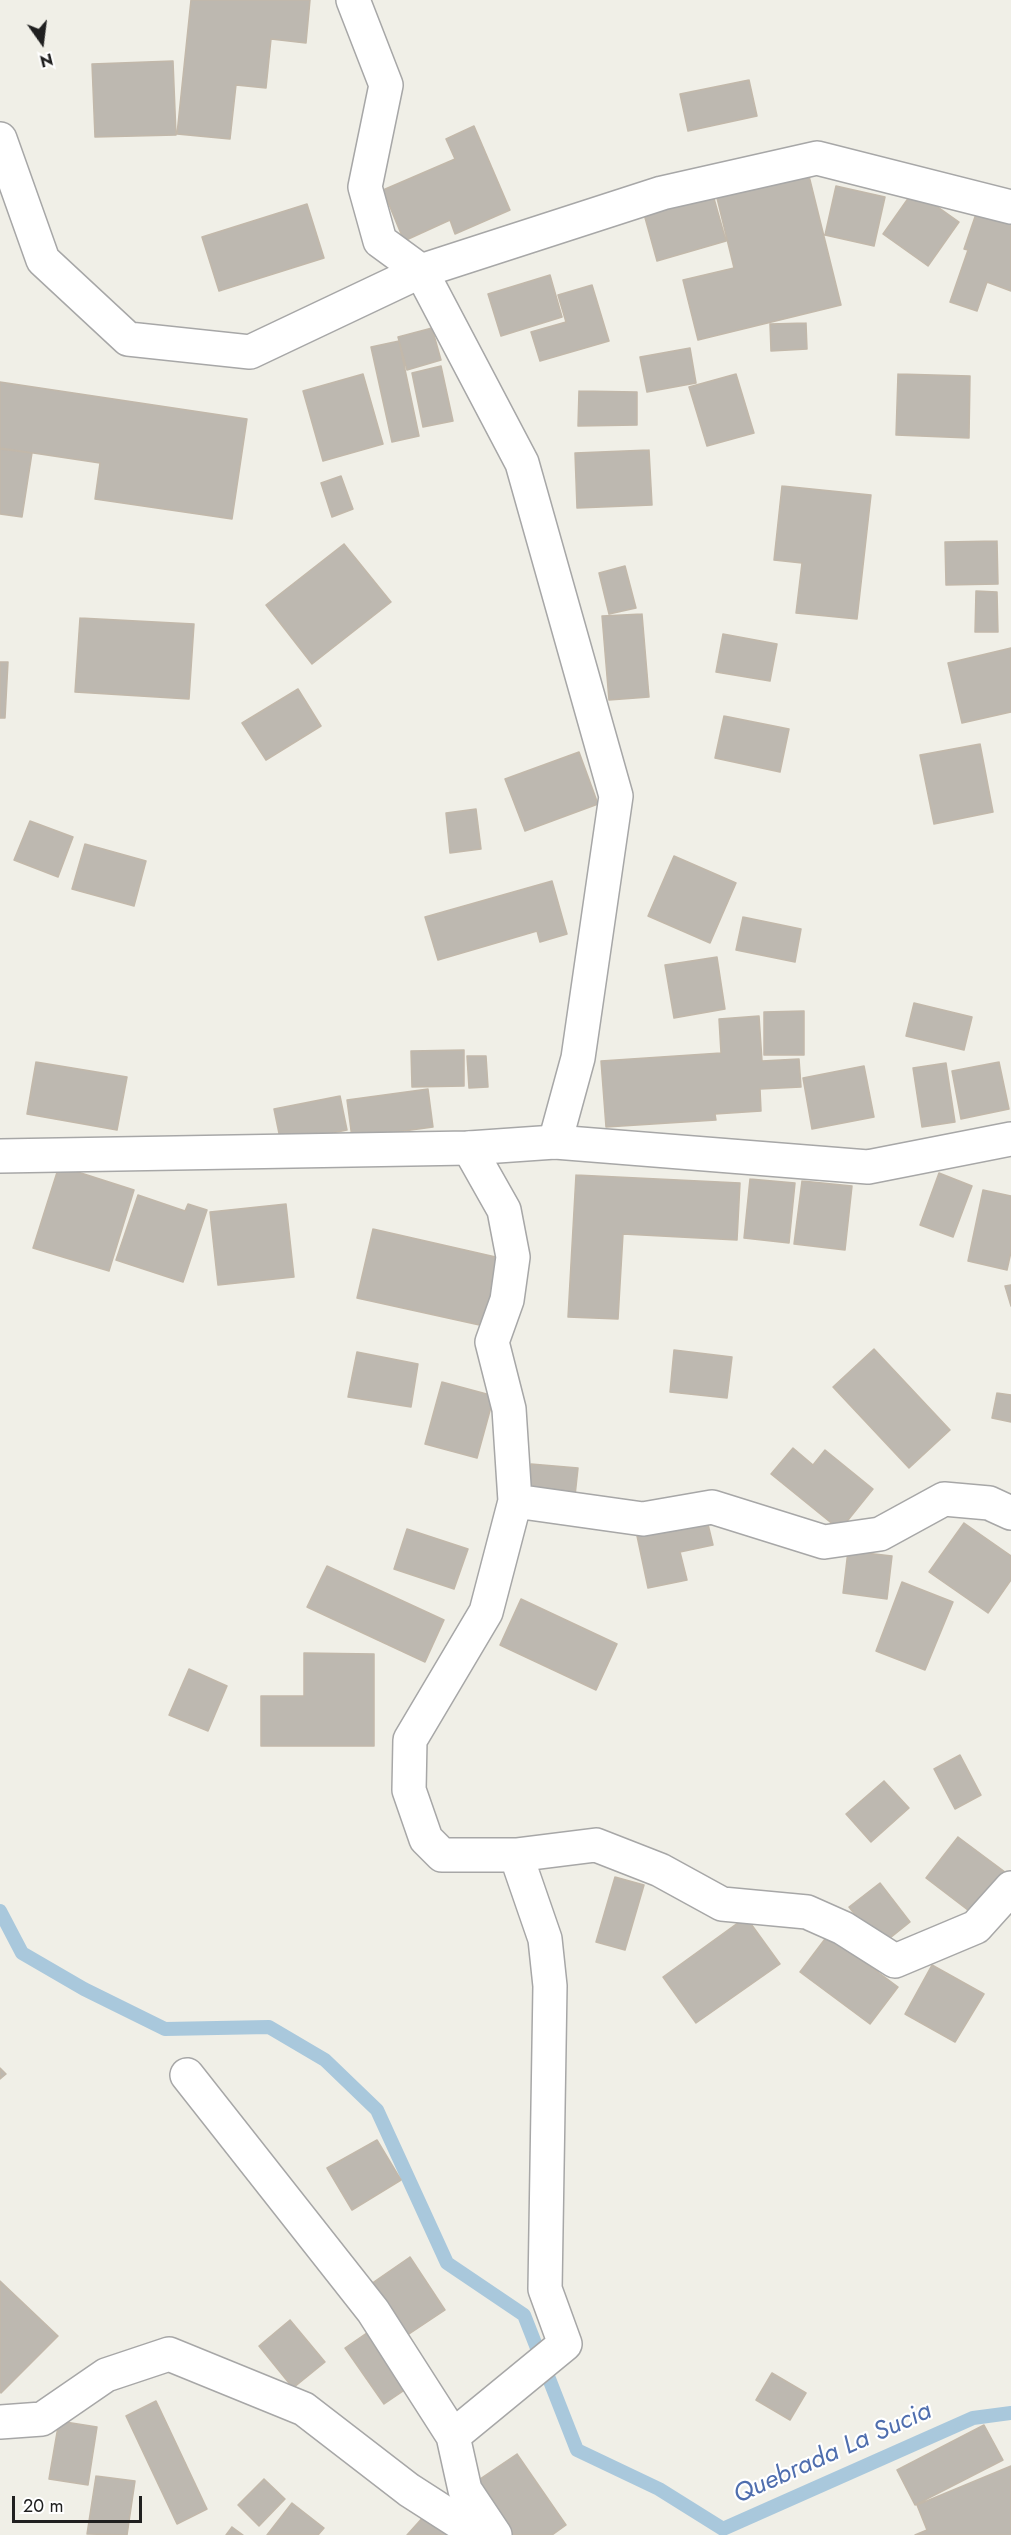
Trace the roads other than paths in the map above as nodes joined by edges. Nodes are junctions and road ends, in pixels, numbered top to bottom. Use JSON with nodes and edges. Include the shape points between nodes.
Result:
{"nodes":[{"id":1,"x":353,"y":0,"type":"edge"},
{"id":2,"x":0,"y":139,"type":"edge"},
{"id":3,"x":1011,"y":207,"type":"edge"},
{"id":4,"x":421,"y":271,"type":"junction"},
{"id":5,"x":1011,"y":1139,"type":"edge"},
{"id":6,"x":555,"y":1142,"type":"junction"},
{"id":7,"x":470,"y":1148,"type":"junction"},
{"id":8,"x":0,"y":1156,"type":"edge"},
{"id":9,"x":515,"y":1501,"type":"junction"},
{"id":10,"x":1004,"y":1501,"type":"edge"},
{"id":11,"x":516,"y":1855,"type":"junction"},
{"id":12,"x":1011,"y":1888,"type":"edge"},
{"id":13,"x":187,"y":2074,"type":"dead end"},
{"id":14,"x":0,"y":2422,"type":"edge"},
{"id":15,"x":453,"y":2436,"type":"junction"},
{"id":16,"x":479,"y":2535,"type":"edge"},
{"id":17,"x":495,"y":2535,"type":"edge"}],
"edges":[{"from":1,"to":4,"type":"street","via":[[386,85],[365,187],[380,241]]},
{"from":2,"to":4,"type":"street","via":[[43,260],[128,339],[250,352]]},
{"from":3,"to":4,"type":"street","via":[[817,158],[662,194]]},
{"from":4,"to":6,"type":"street","via":[[522,463],[616,796],[578,1058]]},
{"from":5,"to":6,"type":"street","via":[[868,1167]]},
{"from":6,"to":7,"type":"street"},
{"from":7,"to":8,"type":"street"},
{"from":7,"to":9,"type":"street","via":[[504,1210],[513,1257],[507,1300],[492,1342],[508,1409]]},
{"from":9,"to":10,"type":"street","via":[[643,1519],[712,1507],[824,1542],[880,1534],[944,1499]]},
{"from":9,"to":11,"type":"street","via":[[486,1612],[410,1740],[409,1790],[426,1839],[442,1855]]},
{"from":11,"to":12,"type":"street","via":[[596,1845],[660,1870],[722,1904],[807,1912],[843,1928],[895,1960],[976,1927]]},
{"from":11,"to":15,"type":"street","via":[[545,1939],[550,1986],[546,2289],[565,2344]]},
{"from":13,"to":15,"type":"street","via":[[373,2311]]},
{"from":14,"to":16,"type":"street","via":[[42,2419],[106,2375],[168,2354],[304,2409],[409,2490]]},
{"from":15,"to":17,"type":"street","via":[[465,2490]]}]}
